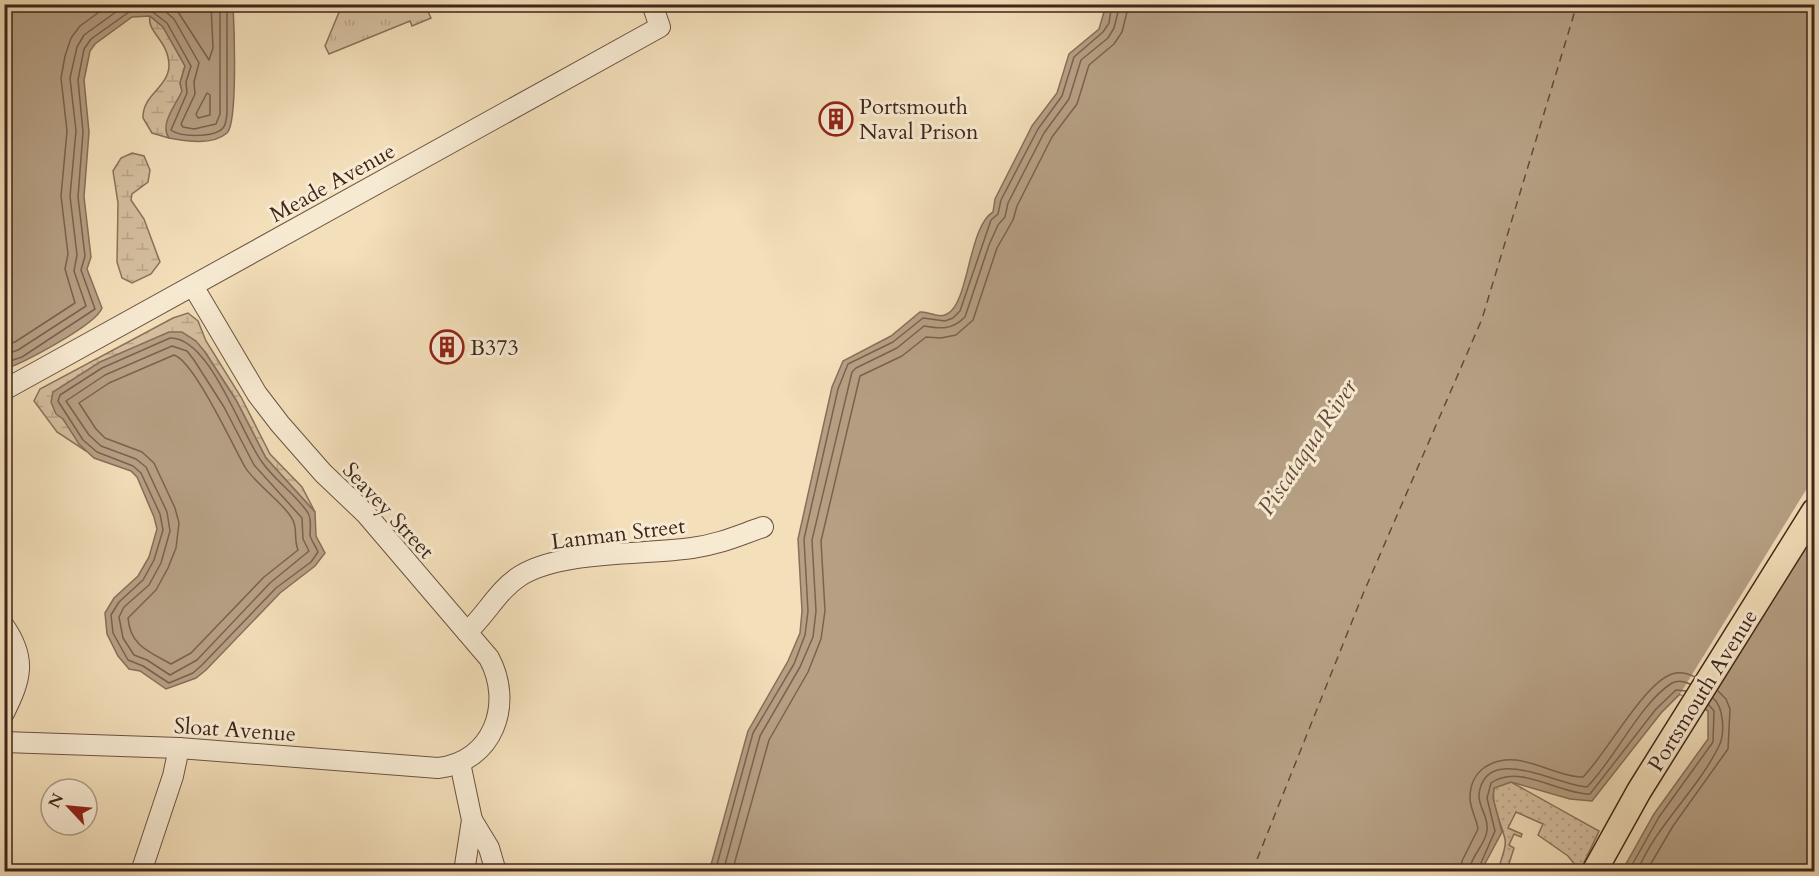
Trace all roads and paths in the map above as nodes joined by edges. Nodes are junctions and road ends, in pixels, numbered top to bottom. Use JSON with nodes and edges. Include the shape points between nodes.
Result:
{"nodes":[{"id":1,"x":652,"y":4,"type":"edge"},
{"id":2,"x":193,"y":286,"type":"junction"},
{"id":3,"x":4,"y":390,"type":"edge"},
{"id":4,"x":1815,"y":511,"type":"edge"},
{"id":5,"x":762,"y":527,"type":"dead end"},
{"id":6,"x":4,"y":626,"type":"edge"},
{"id":7,"x":467,"y":632,"type":"junction"},
{"id":8,"x":4,"y":713,"type":"edge"},
{"id":9,"x":4,"y":742,"type":"edge"},
{"id":10,"x":179,"y":748,"type":"junction"},
{"id":11,"x":460,"y":763,"type":"junction"},
{"id":12,"x":472,"y":820,"type":"junction"},
{"id":13,"x":141,"y":872,"type":"edge"},
{"id":14,"x":464,"y":872,"type":"edge"},
{"id":15,"x":496,"y":872,"type":"edge"},
{"id":16,"x":1594,"y":872,"type":"edge"}],
"edges":[{"from":1,"to":2,"type":"street","name":"Meade Avenue","via":[[660,27]]},
{"from":2,"to":3,"type":"street","name":"Meade Avenue"},
{"from":2,"to":7,"type":"street","name":"Seavey Street","via":[[280,424],[366,514]]},
{"from":4,"to":16,"type":"main road","name":"Portsmouth Avenue","via":[[1639,791]]},
{"from":5,"to":7,"type":"street","name":"Lanman Street","via":[[725,543],[625,552],[536,569],[509,584]]},
{"from":6,"to":8,"type":"street","via":[[17,650],[20,666]]},
{"from":7,"to":11,"type":"street","name":"Seavey Street","via":[[496,670],[500,697],[490,736],[478,752]]},
{"from":9,"to":10,"type":"street","name":"Sloat Avenue"},
{"from":10,"to":11,"type":"street","name":"Sloat Avenue","via":[[429,767]]},
{"from":10,"to":13,"type":"street"},
{"from":11,"to":12,"type":"street"},
{"from":12,"to":14,"type":"street"},
{"from":12,"to":15,"type":"street","via":[[489,848]]}]}
